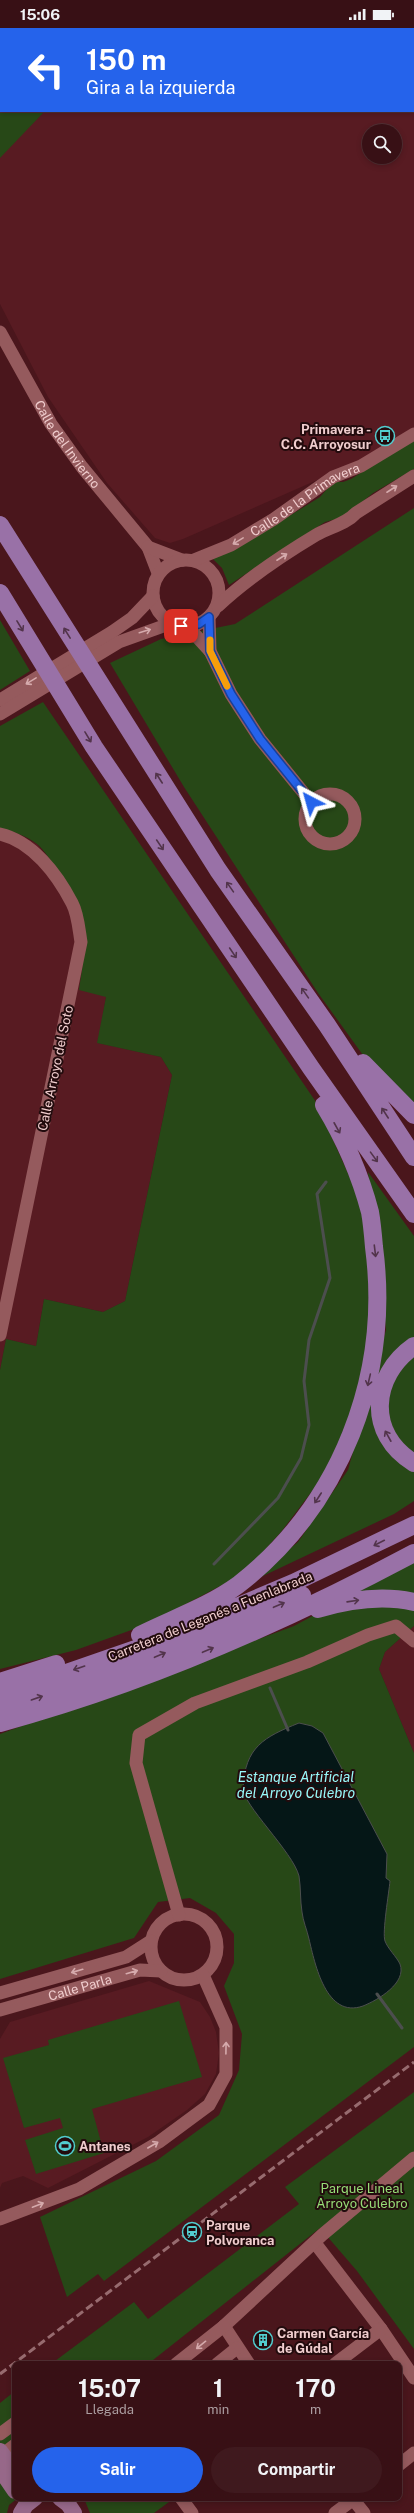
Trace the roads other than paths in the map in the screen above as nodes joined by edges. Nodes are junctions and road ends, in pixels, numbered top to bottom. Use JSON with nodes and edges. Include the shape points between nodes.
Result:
{"nodes":[{"id":1,"x":0,"y":332,"type":"edge"},
{"id":2,"x":414,"y":434,"type":"edge"},
{"id":3,"x":414,"y":476,"type":"edge"},
{"id":4,"x":0,"y":525,"type":"edge"},
{"id":5,"x":148,"y":547,"type":"junction"},
{"id":6,"x":188,"y":560,"type":"junction"},
{"id":7,"x":158,"y":572,"type":"junction"},
{"id":8,"x":0,"y":593,"type":"edge"},
{"id":9,"x":153,"y":596,"type":"junction"},
{"id":10,"x":218,"y":606,"type":"junction"},
{"id":11,"x":209,"y":617,"type":"junction"},
{"id":12,"x":172,"y":623,"type":"junction"},
{"id":13,"x":188,"y":627,"type":"junction"},
{"id":14,"x":115,"y":637,"type":"junction"},
{"id":15,"x":210,"y":651,"type":"junction"},
{"id":16,"x":8,"y":700,"type":"edge"},
{"id":17,"x":0,"y":714,"type":"edge"},
{"id":18,"x":311,"y":802,"type":"dead end"},
{"id":19,"x":0,"y":834,"type":"edge"},
{"id":20,"x":327,"y":1025,"type":"junction"},
{"id":21,"x":310,"y":1068,"type":"junction"},
{"id":22,"x":414,"y":1115,"type":"edge"},
{"id":23,"x":414,"y":1157,"type":"edge"},
{"id":24,"x":414,"y":1214,"type":"edge"},
{"id":25,"x":0,"y":1335,"type":"edge"},
{"id":26,"x":414,"y":1346,"type":"edge"},
{"id":27,"x":414,"y":1464,"type":"edge"},
{"id":28,"x":414,"y":1513,"type":"edge"},
{"id":29,"x":414,"y":1525,"type":"edge"},
{"id":30,"x":414,"y":1541,"type":"edge"},
{"id":31,"x":414,"y":1553,"type":"edge"},
{"id":32,"x":414,"y":1602,"type":"edge"},
{"id":33,"x":249,"y":1633,"type":"junction"},
{"id":34,"x":140,"y":1635,"type":"junction"},
{"id":35,"x":414,"y":1641,"type":"edge"},
{"id":36,"x":57,"y":1663,"type":"junction"},
{"id":37,"x":0,"y":1674,"type":"edge"},
{"id":38,"x":0,"y":1682,"type":"edge"},
{"id":39,"x":0,"y":1696,"type":"edge"},
{"id":40,"x":0,"y":1711,"type":"edge"},
{"id":41,"x":0,"y":1725,"type":"edge"},
{"id":42,"x":179,"y":1915,"type":"junction"},
{"id":43,"x":151,"y":1941,"type":"junction"},
{"id":44,"x":161,"y":1971,"type":"junction"},
{"id":45,"x":203,"y":1975,"type":"junction"},
{"id":46,"x":0,"y":1993,"type":"edge"},
{"id":47,"x":0,"y":2010,"type":"edge"},
{"id":48,"x":414,"y":2158,"type":"edge"},
{"id":49,"x":1,"y":2219,"type":"edge"},
{"id":50,"x":315,"y":2243,"type":"junction"},
{"id":51,"x":224,"y":2326,"type":"junction"},
{"id":52,"x":381,"y":2329,"type":"junction"},
{"id":53,"x":237,"y":2348,"type":"junction"},
{"id":54,"x":180,"y":2361,"type":"edge"},
{"id":55,"x":220,"y":2361,"type":"edge"},
{"id":56,"x":247,"y":2361,"type":"edge"},
{"id":57,"x":339,"y":2361,"type":"edge"},
{"id":58,"x":414,"y":2378,"type":"edge"},
{"id":59,"x":12,"y":2425,"type":"edge"},
{"id":60,"x":0,"y":2434,"type":"edge"},
{"id":61,"x":414,"y":2454,"type":"edge"},
{"id":62,"x":4,"y":2455,"type":"edge"},
{"id":63,"x":402,"y":2463,"type":"edge"},
{"id":64,"x":12,"y":2467,"type":"edge"},
{"id":65,"x":12,"y":2481,"type":"edge"},
{"id":66,"x":29,"y":2501,"type":"edge"},
{"id":67,"x":183,"y":2501,"type":"edge"},
{"id":68,"x":350,"y":2501,"type":"edge"},
{"id":69,"x":356,"y":2501,"type":"edge"},
{"id":70,"x":20,"y":2507,"type":"edge"},
{"id":71,"x":192,"y":2513,"type":"edge"},
{"id":72,"x":335,"y":2513,"type":"edge"},
{"id":73,"x":364,"y":2513,"type":"edge"}],
"edges":[{"from":1,"to":5,"type":"street","name":"Calle del Invierno","via":[[35,398],[68,450]]},
{"from":2,"to":6,"type":"street","name":"Calle de la Primavera","one_way":true,"via":[[361,466],[333,477],[274,519],[231,545]]},
{"from":10,"to":3,"type":"street","one_way":true,"via":[[248,578],[317,534],[350,520],[356,513]]},
{"from":20,"to":4,"type":"highway","one_way":true,"via":[[218,870]]},
{"from":5,"to":6,"type":"street"},
{"from":5,"to":7,"type":"street"},
{"from":6,"to":7,"type":"street","via":[[170,562]]},
{"from":6,"to":10,"type":"street","via":[[212,570],[218,580]]},
{"from":7,"to":9,"type":"street"},
{"from":8,"to":21,"type":"highway","one_way":true,"via":[[94,746]]},
{"from":9,"to":12,"type":"street","via":[[159,612]]},
{"from":9,"to":14,"type":"street"},
{"from":10,"to":11,"type":"street"},
{"from":11,"to":13,"type":"street","via":[[199,624]]},
{"from":11,"to":15,"type":"street"},
{"from":12,"to":13,"type":"street"},
{"from":14,"to":12,"type":"street","one_way":true},
{"from":13,"to":15,"type":"street"},
{"from":14,"to":16,"type":"street"},
{"from":15,"to":18,"type":"street","via":[[231,694],[260,739]]},
{"from":16,"to":17,"type":"street"},
{"from":19,"to":25,"type":"street","name":"Calle Arroyo del Soto","via":[[11,837],[38,854],[72,903],[82,942]]},
{"from":20,"to":22,"type":"highway"},
{"from":23,"to":20,"type":"highway","one_way":true},
{"from":21,"to":24,"type":"highway","one_way":true},
{"from":21,"to":34,"type":"highway","one_way":true,"via":[[309,1080],[346,1143],[370,1213],[379,1292],[378,1322],[375,1349],[359,1417],[347,1446],[315,1503],[262,1563],[237,1585],[215,1598]]},
{"from":27,"to":26,"type":"highway","one_way":true,"via":[[389,1439],[381,1421],[380,1404],[382,1387],[391,1366]]},
{"from":28,"to":34,"type":"highway","via":[[223,1602]]},
{"from":29,"to":39,"type":"highway","name":"Carretera de Leganés a Fuenlabrada","one_way":true,"via":[[293,1583],[150,1644]]},
{"from":40,"to":30,"type":"highway","name":"Carretera de Leganés a Fuenlabrada","one_way":true,"via":[[153,1658],[302,1595]]},
{"from":31,"to":33,"type":"highway"},
{"from":33,"to":32,"type":"highway","one_way":true,"via":[[336,1604],[372,1600]]},
{"from":41,"to":33,"type":"highway","one_way":true,"via":[[176,1664]]},
{"from":34,"to":36,"type":"highway"},
{"from":35,"to":42,"type":"street","via":[[396,1626],[375,1633],[307,1662],[195,1703],[139,1735],[136,1763]]},
{"from":36,"to":37,"type":"highway","via":[[22,1667]]},
{"from":36,"to":38,"type":"highway"},
{"from":42,"to":43,"type":"street","via":[[161,1924]]},
{"from":42,"to":45,"type":"street","via":[[190,1915],[200,1919],[215,1935],[216,1957]]},
{"from":43,"to":44,"type":"street","via":[[154,1962]]},
{"from":43,"to":46,"type":"street","name":"Calle Parla","one_way":true,"via":[[126,1957]]},
{"from":44,"to":45,"type":"street","via":[[181,1980]]},
{"from":47,"to":44,"type":"street","name":"Calle Parla","one_way":true,"via":[[140,1970]]},
{"from":49,"to":45,"type":"street","one_way":true,"via":[[79,2189],[159,2142],[209,2105],[226,2074],[226,2027]]},
{"from":48,"to":50,"type":"street"},
{"from":50,"to":51,"type":"street"},
{"from":50,"to":52,"type":"street"},
{"from":51,"to":53,"type":"street"},
{"from":51,"to":54,"type":"street","one_way":true},
{"from":52,"to":57,"type":"street"},
{"from":52,"to":58,"type":"street"},
{"from":53,"to":55,"type":"street"},
{"from":53,"to":56,"type":"street"},
{"from":59,"to":60,"type":"street"},
{"from":61,"to":63,"type":"street"},
{"from":62,"to":64,"type":"main road"},
{"from":62,"to":65,"type":"main road"},
{"from":66,"to":70,"type":"main road"},
{"from":67,"to":71,"type":"street"},
{"from":68,"to":72,"type":"street"},
{"from":69,"to":73,"type":"street"}]}
